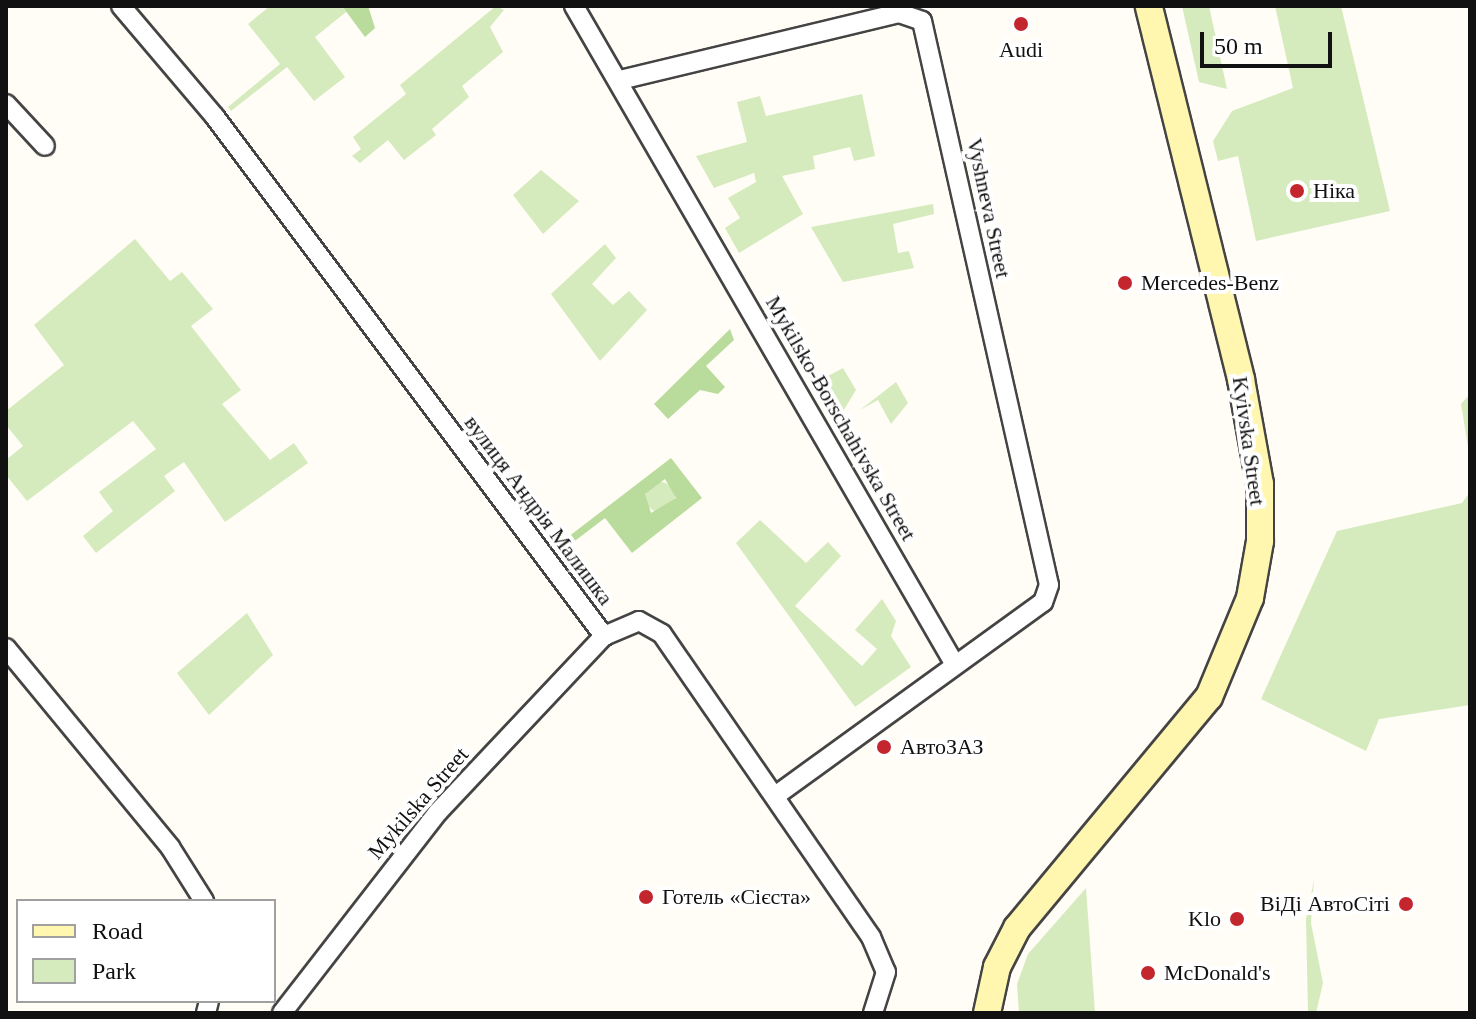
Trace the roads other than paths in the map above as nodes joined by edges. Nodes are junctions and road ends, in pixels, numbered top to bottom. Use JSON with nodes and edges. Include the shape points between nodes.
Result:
{"nodes":[{"id":1,"x":121,"y":6,"type":"edge"},
{"id":2,"x":574,"y":6,"type":"edge"},
{"id":3,"x":1149,"y":6,"type":"edge"},
{"id":4,"x":620,"y":80,"type":"junction"},
{"id":5,"x":6,"y":104,"type":"edge"},
{"id":6,"x":45,"y":146,"type":"dead end"},
{"id":7,"x":604,"y":636,"type":"junction"},
{"id":8,"x":6,"y":648,"type":"edge"},
{"id":9,"x":954,"y":663,"type":"junction"},
{"id":10,"x":776,"y":795,"type":"junction"},
{"id":11,"x":203,"y":899,"type":"edge"},
{"id":12,"x":991,"y":1007,"type":"edge"},
{"id":13,"x":282,"y":1013,"type":"edge"},
{"id":14,"x":873,"y":1013,"type":"edge"}],
"edges":[{"from":1,"to":7,"type":"street","name":"вулиця Андрія Малишка","via":[[215,117]]},
{"from":2,"to":4,"type":"street","name":"Mykilsko-Borschahivska Street"},
{"from":3,"to":12,"type":"main road","name":"Kyivska Street","via":[[1241,379],[1260,484],[1260,541],[1250,598],[1209,697],[1036,902],[1006,948]]},
{"from":4,"to":9,"type":"street","name":"Mykilsko-Borschahivska Street"},
{"from":4,"to":9,"type":"street","name":"Vyshneva Street","via":[[899,13],[922,21],[1049,585],[1043,602]]},
{"from":5,"to":6,"type":"street"},
{"from":7,"to":10,"type":"street","name":"вулиця Андрія Малишка","via":[[639,621],[662,634]]},
{"from":7,"to":13,"type":"street","name":"Mykilska Street","via":[[438,812]]},
{"from":8,"to":11,"type":"street","via":[[170,847]]},
{"from":9,"to":10,"type":"street"},
{"from":10,"to":14,"type":"street","name":"вулиця Андрія Малишка","via":[[881,957],[883,992]]}]}
